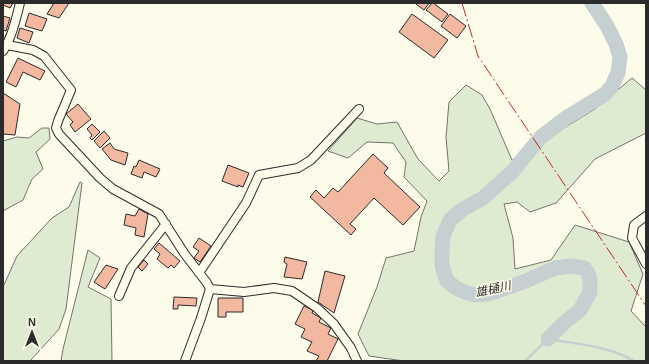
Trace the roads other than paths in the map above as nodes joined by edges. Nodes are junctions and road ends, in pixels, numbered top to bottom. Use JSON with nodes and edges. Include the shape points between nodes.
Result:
{"nodes":[{"id":1,"x":20,"y":3,"type":"edge"},
{"id":2,"x":5,"y":48,"type":"edge"},
{"id":3,"x":359,"y":109,"type":"dead end"},
{"id":4,"x":646,"y":216,"type":"edge"},
{"id":5,"x":166,"y":224,"type":"junction"},
{"id":6,"x":646,"y":264,"type":"edge"},
{"id":7,"x":199,"y":272,"type":"junction"},
{"id":8,"x":210,"y":289,"type":"junction"},
{"id":9,"x":119,"y":296,"type":"dead end"},
{"id":10,"x":185,"y":361,"type":"edge"},
{"id":11,"x":357,"y":361,"type":"edge"}],
"edges":[{"from":1,"to":2,"type":"street"},
{"from":2,"to":5,"type":"street","via":[[33,50],[44,56],[71,90],[56,128],[59,134],[113,189],[159,214]]},
{"from":3,"to":7,"type":"street","via":[[311,160],[298,168],[259,174],[246,203]]},
{"from":4,"to":6,"type":"street","via":[[634,225],[632,238]]},
{"from":5,"to":7,"type":"street"},
{"from":5,"to":9,"type":"street","via":[[131,268]]},
{"from":7,"to":8,"type":"street"},
{"from":8,"to":10,"type":"street"},
{"from":8,"to":11,"type":"street","via":[[244,292],[274,288],[292,290],[334,324]]}]}
